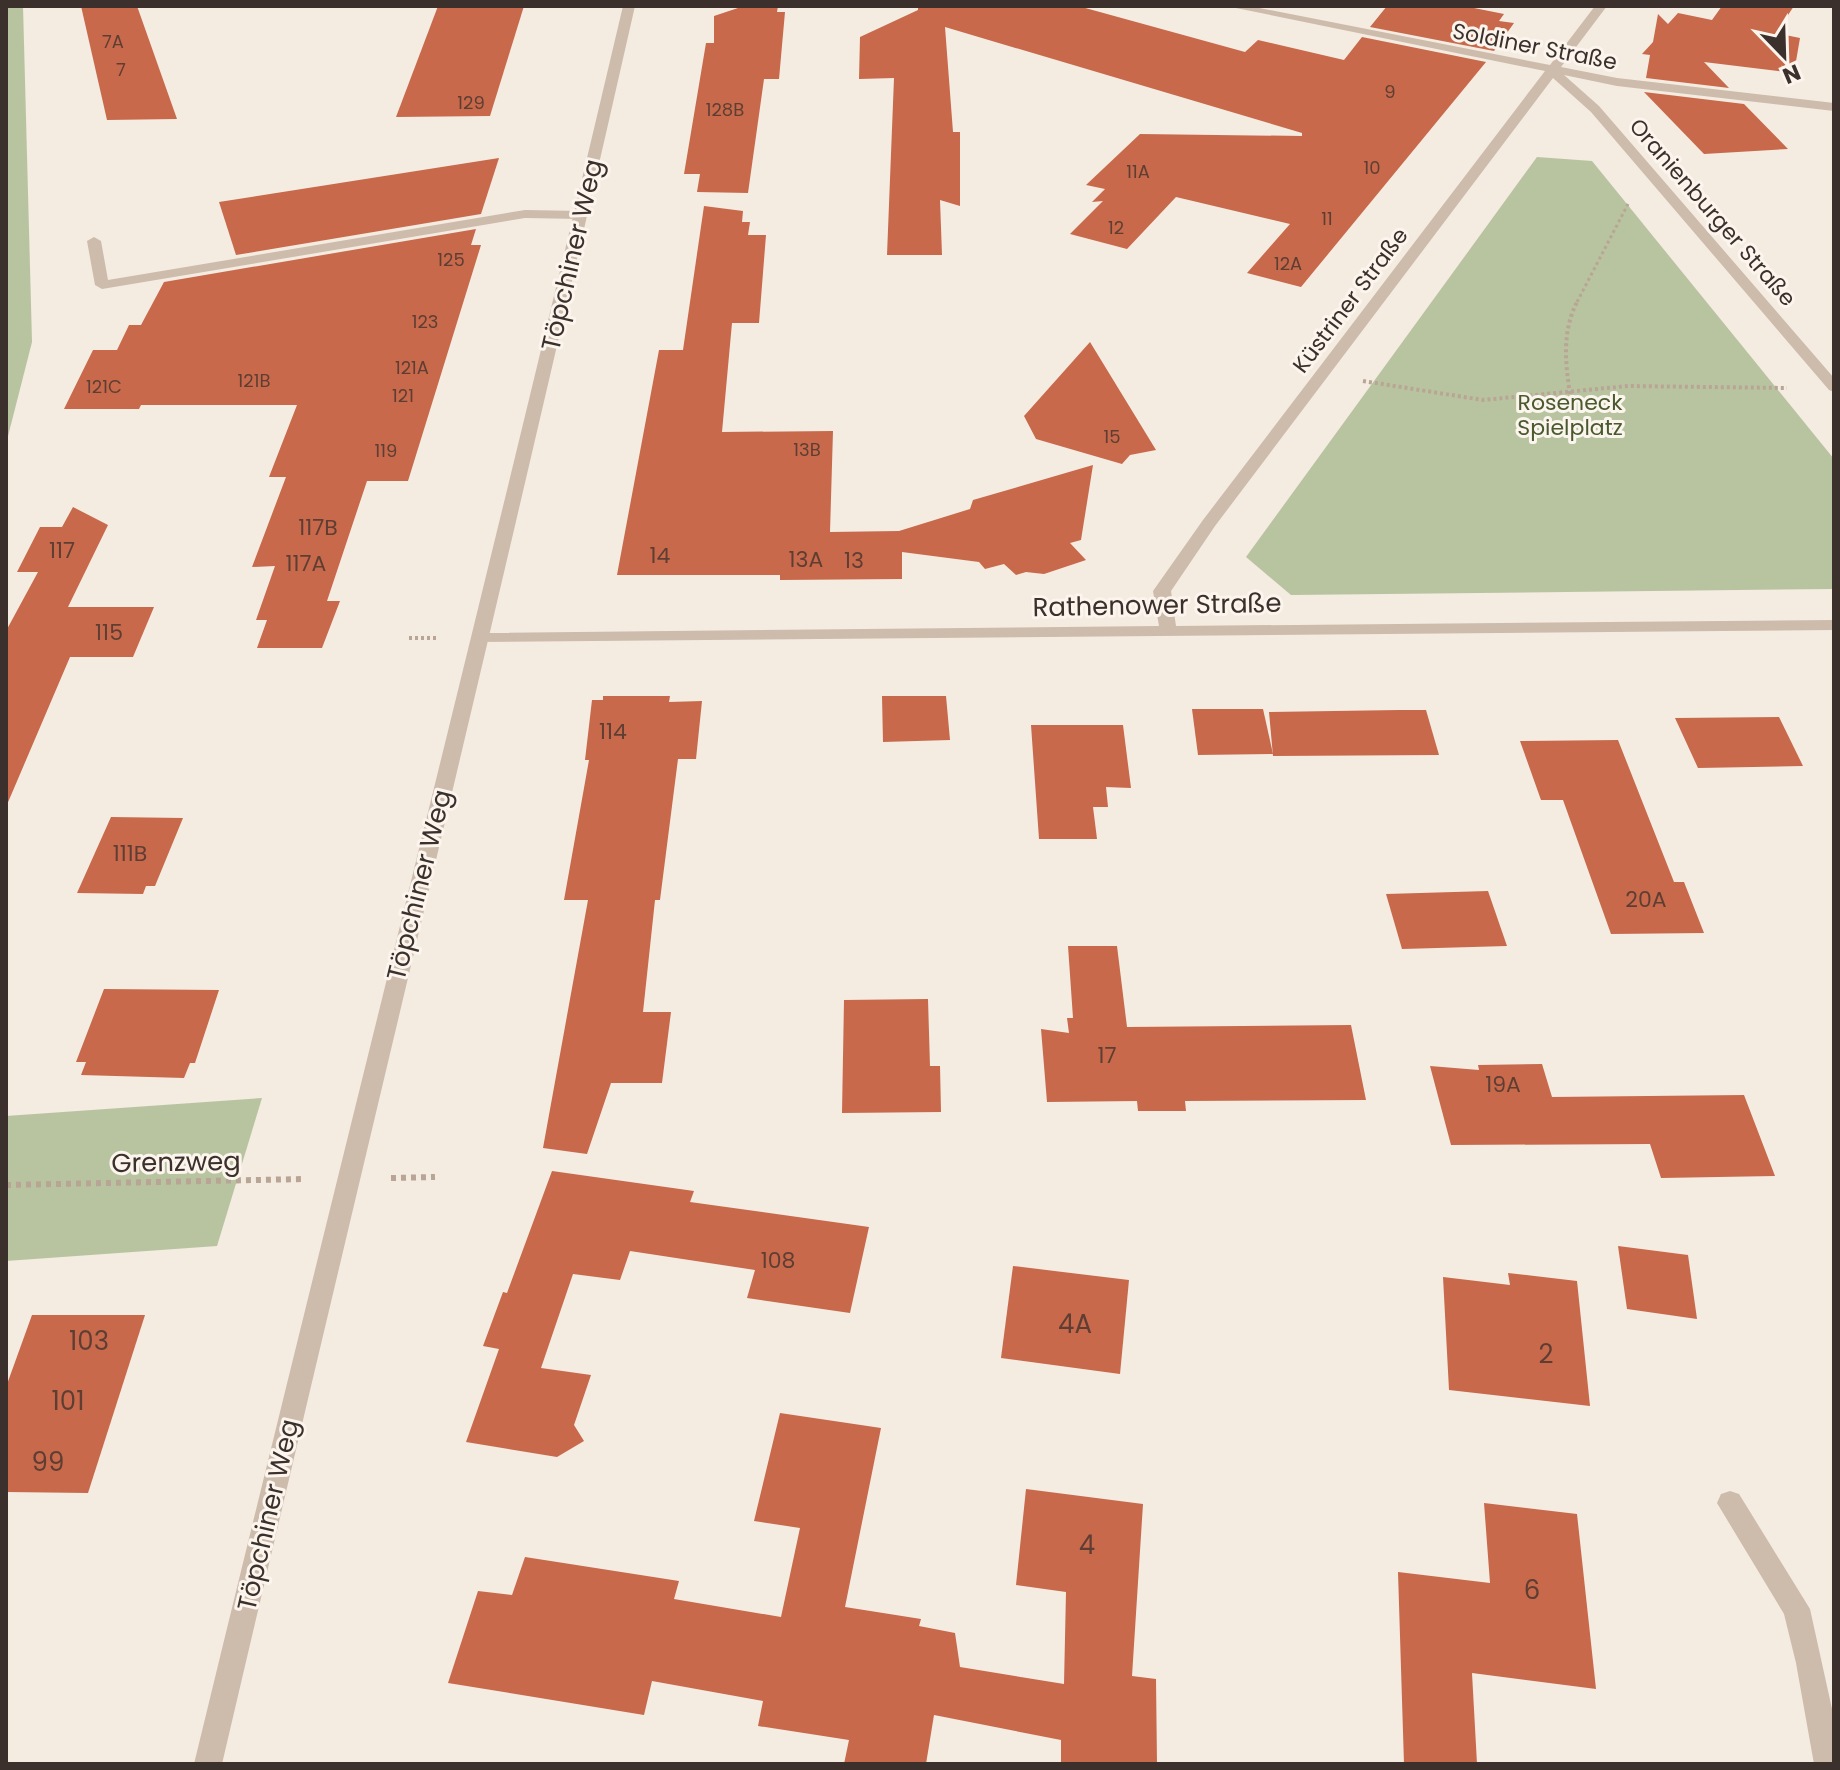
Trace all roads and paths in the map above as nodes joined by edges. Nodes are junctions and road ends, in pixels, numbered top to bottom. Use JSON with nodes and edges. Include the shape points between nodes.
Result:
{"nodes":[{"id":1,"x":629,"y":6,"type":"edge"},
{"id":2,"x":1232,"y":6,"type":"edge"},
{"id":3,"x":1601,"y":6,"type":"edge"},
{"id":4,"x":1552,"y":71,"type":"junction"},
{"id":5,"x":1834,"y":107,"type":"edge"},
{"id":6,"x":1673,"y":199,"type":"junction"},
{"id":7,"x":581,"y":215,"type":"junction"},
{"id":8,"x":94,"y":241,"type":"dead end"},
{"id":9,"x":1324,"y":371,"type":"junction"},
{"id":10,"x":1833,"y":385,"type":"edge"},
{"id":11,"x":1570,"y":394,"type":"junction"},
{"id":12,"x":1834,"y":625,"type":"edge"},
{"id":13,"x":1168,"y":631,"type":"junction"},
{"id":14,"x":480,"y":638,"type":"junction"},
{"id":15,"x":347,"y":1178,"type":"junction"},
{"id":16,"x":6,"y":1185,"type":"edge"},
{"id":17,"x":1730,"y":1503,"type":"dead end"},
{"id":18,"x":208,"y":1764,"type":"edge"},
{"id":19,"x":1828,"y":1764,"type":"edge"}],
"edges":[{"from":1,"to":7,"type":"street","name":"Töpchiner Weg"},
{"from":2,"to":4,"type":"street","name":"Soldiner Straße"},
{"from":3,"to":4,"type":"street","name":"Küstriner Straße"},
{"from":4,"to":5,"type":"street","name":"Soldiner Straße"},
{"from":4,"to":6,"type":"street","name":"Oranienburger Straße","via":[[1595,109]]},
{"from":4,"to":9,"type":"street","name":"Küstriner Straße"},
{"from":6,"to":10,"type":"street","name":"Oranienburger Straße"},
{"from":6,"to":11,"type":"path","via":[[1625,204],[1568,319],[1565,360]]},
{"from":7,"to":8,"type":"street","via":[[525,214],[102,285]]},
{"from":7,"to":14,"type":"street","name":"Töpchiner Weg"},
{"from":9,"to":11,"type":"path","via":[[1382,386],[1483,400]]},
{"from":9,"to":13,"type":"street","name":"Küstriner Straße","via":[[1162,591]]},
{"from":10,"to":11,"type":"path","via":[[1628,386]]},
{"from":12,"to":13,"type":"street","name":"Rathenower Straße"},
{"from":13,"to":14,"type":"street","name":"Rathenower Straße"},
{"from":14,"to":15,"type":"street","name":"Töpchiner Weg"},
{"from":15,"to":16,"type":"path","name":"Grenzweg"},
{"from":15,"to":18,"type":"street","name":"Töpchiner Weg"},
{"from":17,"to":19,"type":"street","via":[[1796,1609]]}]}
